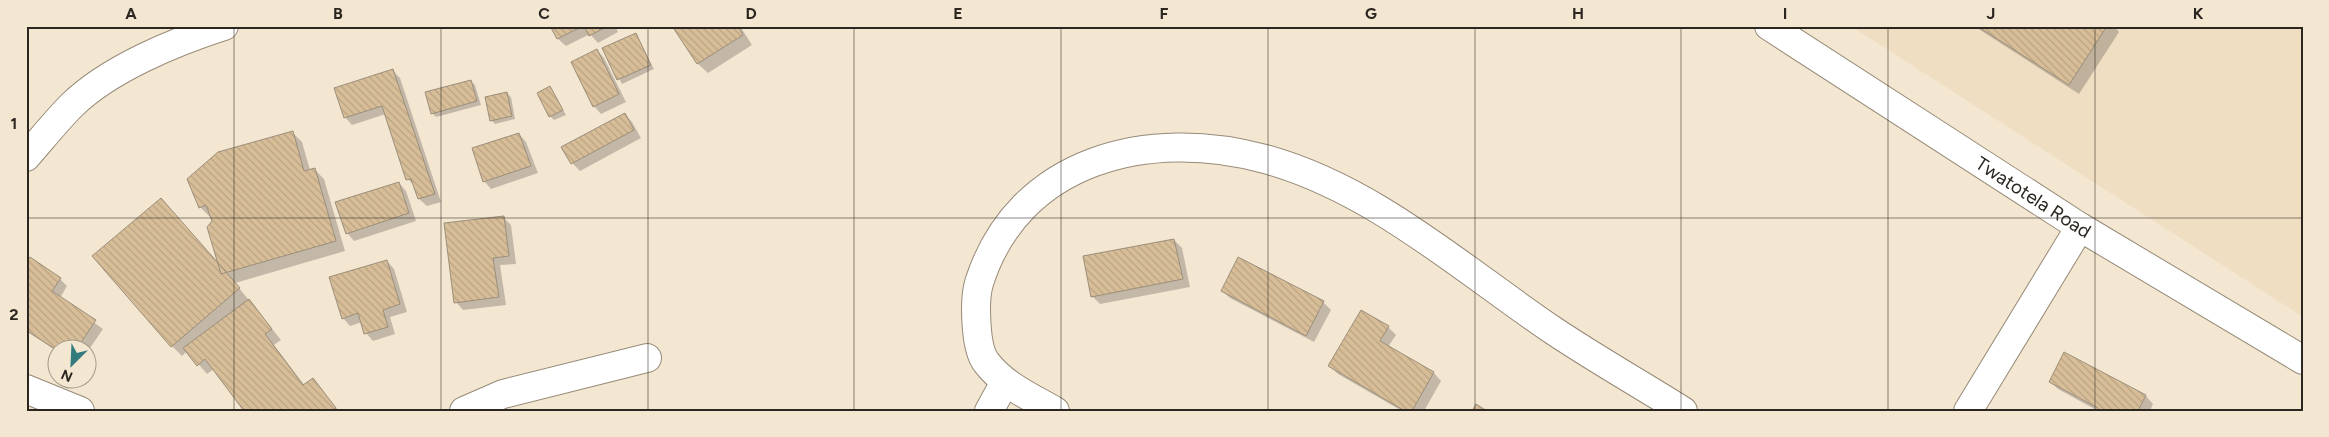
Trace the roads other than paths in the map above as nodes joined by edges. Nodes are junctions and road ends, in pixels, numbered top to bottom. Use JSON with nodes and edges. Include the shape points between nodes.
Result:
{"nodes":[{"id":1,"x":224,"y":26,"type":"edge"},
{"id":2,"x":1769,"y":26,"type":"edge"},
{"id":3,"x":26,"y":157,"type":"edge"},
{"id":4,"x":2080,"y":227,"type":"junction"},
{"id":5,"x":647,"y":358,"type":"dead end"},
{"id":6,"x":2303,"y":360,"type":"edge"},
{"id":7,"x":1005,"y":382,"type":"junction"},
{"id":8,"x":26,"y":389,"type":"edge"},
{"id":9,"x":80,"y":411,"type":"edge"},
{"id":10,"x":464,"y":411,"type":"edge"},
{"id":11,"x":990,"y":411,"type":"edge"},
{"id":12,"x":1055,"y":411,"type":"edge"},
{"id":13,"x":1683,"y":411,"type":"edge"},
{"id":14,"x":1968,"y":411,"type":"edge"}],
"edges":[{"from":1,"to":3,"type":"street","via":[[196,35],[122,69],[73,104]]},
{"from":2,"to":4,"type":"street","name":"Twatotela Road"},
{"from":4,"to":6,"type":"street","name":"Twatotela Road"},
{"from":4,"to":14,"type":"street"},
{"from":5,"to":10,"type":"street","via":[[503,394]]},
{"from":7,"to":11,"type":"street"},
{"from":7,"to":12,"type":"street"},
{"from":7,"to":13,"type":"street","via":[[984,360],[975,317],[975,295],[987,259],[1008,223],[1045,187],[1072,170],[1151,147],[1202,148],[1264,158],[1327,181],[1439,249],[1554,331]]},
{"from":8,"to":9,"type":"street"}]}
